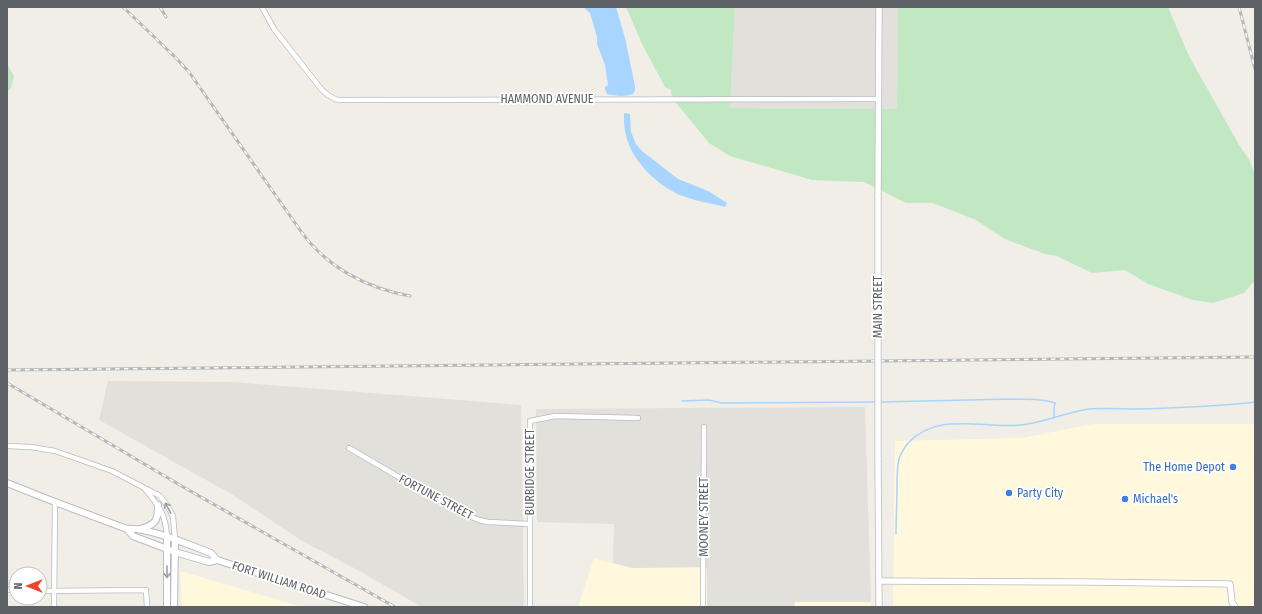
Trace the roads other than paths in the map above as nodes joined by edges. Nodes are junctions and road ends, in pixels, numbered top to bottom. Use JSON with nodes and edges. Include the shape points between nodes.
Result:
{"nodes":[{"id":1,"x":262,"y":7,"type":"edge"},
{"id":2,"x":879,"y":7,"type":"edge"},
{"id":3,"x":878,"y":98,"type":"junction"},
{"id":4,"x":638,"y":418,"type":"dead end"},
{"id":5,"x":704,"y":427,"type":"dead end"},
{"id":6,"x":7,"y":446,"type":"edge"},
{"id":7,"x":349,"y":448,"type":"dead end"},
{"id":8,"x":7,"y":483,"type":"edge"},
{"id":9,"x":144,"y":487,"type":"junction"},
{"id":10,"x":55,"y":502,"type":"junction"},
{"id":11,"x":158,"y":505,"type":"junction"},
{"id":12,"x":530,"y":524,"type":"junction"},
{"id":13,"x":127,"y":529,"type":"junction"},
{"id":14,"x":140,"y":529,"type":"junction"},
{"id":15,"x":167,"y":538,"type":"junction"},
{"id":16,"x":175,"y":540,"type":"junction"},
{"id":17,"x":167,"y":548,"type":"junction"},
{"id":18,"x":175,"y":552,"type":"junction"},
{"id":19,"x":217,"y":560,"type":"junction"},
{"id":20,"x":879,"y":581,"type":"junction"},
{"id":21,"x":48,"y":591,"type":"edge"},
{"id":22,"x":54,"y":591,"type":"junction"},
{"id":23,"x":54,"y":607,"type":"edge"},
{"id":24,"x":147,"y":607,"type":"edge"},
{"id":25,"x":167,"y":607,"type":"edge"},
{"id":26,"x":174,"y":607,"type":"edge"},
{"id":27,"x":364,"y":607,"type":"edge"},
{"id":28,"x":530,"y":607,"type":"edge"},
{"id":29,"x":703,"y":607,"type":"edge"},
{"id":30,"x":879,"y":607,"type":"edge"},
{"id":31,"x":1235,"y":607,"type":"edge"}],
"edges":[{"from":1,"to":3,"type":"street","name":"HAMMOND AVENUE","via":[[274,29],[322,90],[337,100]]},
{"from":2,"to":3,"type":"street","name":"MAIN STREET"},
{"from":3,"to":20,"type":"street","name":"MAIN STREET","bridge":true},
{"from":4,"to":12,"type":"street","name":"BURBIDGE STREET","via":[[555,416],[530,421]]},
{"from":5,"to":29,"type":"street","name":"MOONEY STREET"},
{"from":6,"to":9,"type":"street","via":[[55,450],[112,471]]},
{"from":7,"to":12,"type":"street","name":"FORTUNE STREET","via":[[445,504],[479,520]]},
{"from":8,"to":10,"type":"main road","name":"FORT WILLIAM ROAD"},
{"from":9,"to":11,"type":"street"},
{"from":16,"to":9,"type":"street","one_way":true,"via":[[173,516],[167,505],[160,496]]},
{"from":10,"to":13,"type":"main road","name":"FORT WILLIAM ROAD"},
{"from":10,"to":22,"type":"street"},
{"from":11,"to":14,"type":"main road","via":[[155,522]]},
{"from":11,"to":15,"type":"street","via":[[167,525]]},
{"from":12,"to":28,"type":"street","name":"BURBIDGE STREET"},
{"from":13,"to":14,"type":"main road","name":"FORT WILLIAM ROAD"},
{"from":13,"to":17,"type":"main road","name":"FORT WILLIAM ROAD","via":[[133,536]]},
{"from":14,"to":15,"type":"main road","name":"FORT WILLIAM ROAD"},
{"from":15,"to":16,"type":"main road","name":"FORT WILLIAM ROAD"},
{"from":15,"to":17,"type":"main road"},
{"from":16,"to":18,"type":"main road"},
{"from":16,"to":19,"type":"main road","name":"FORT WILLIAM ROAD","via":[[211,553]]},
{"from":17,"to":18,"type":"main road","name":"FORT WILLIAM ROAD"},
{"from":17,"to":25,"type":"main road","one_way":true},
{"from":18,"to":19,"type":"main road","name":"FORT WILLIAM ROAD","via":[[209,562]]},
{"from":18,"to":26,"type":"main road"},
{"from":19,"to":27,"type":"main road","name":"FORT WILLIAM ROAD"},
{"from":20,"to":30,"type":"street","name":"MAIN STREET"},
{"from":20,"to":31,"type":"street","via":[[1230,584]]},
{"from":21,"to":22,"type":"street"},
{"from":22,"to":23,"type":"street"},
{"from":22,"to":24,"type":"street","via":[[146,590]]}]}
